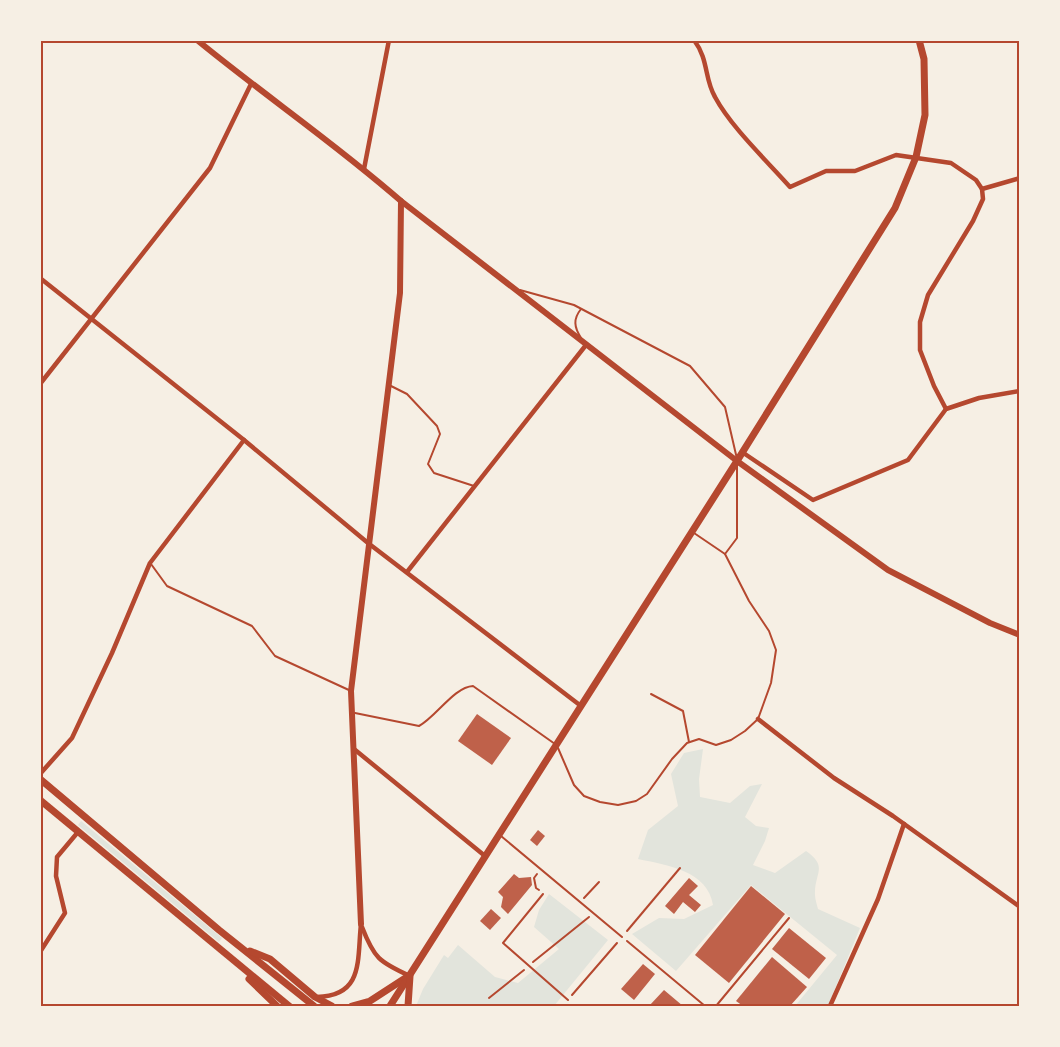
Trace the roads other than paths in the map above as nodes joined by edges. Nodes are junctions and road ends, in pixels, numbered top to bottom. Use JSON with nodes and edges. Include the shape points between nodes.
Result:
{"nodes":[{"id":1,"x":197,"y":40,"type":"edge"},
{"id":2,"x":389,"y":40,"type":"edge"},
{"id":3,"x":694,"y":40,"type":"edge"},
{"id":4,"x":919,"y":40,"type":"edge"},
{"id":5,"x":251,"y":84,"type":"junction"},
{"id":6,"x":916,"y":157,"type":"junction"},
{"id":7,"x":364,"y":169,"type":"junction"},
{"id":8,"x":1020,"y":178,"type":"edge"},
{"id":9,"x":982,"y":189,"type":"junction"},
{"id":10,"x":401,"y":201,"type":"junction"},
{"id":11,"x":40,"y":278,"type":"edge"},
{"id":12,"x":513,"y":288,"type":"junction"},
{"id":13,"x":581,"y":309,"type":"junction"},
{"id":14,"x":91,"y":318,"type":"junction"},
{"id":15,"x":586,"y":345,"type":"junction"},
{"id":16,"x":40,"y":384,"type":"edge"},
{"id":17,"x":388,"y":384,"type":"junction"},
{"id":18,"x":1020,"y":391,"type":"edge"},
{"id":19,"x":946,"y":409,"type":"junction"},
{"id":20,"x":244,"y":440,"type":"junction"},
{"id":21,"x":742,"y":452,"type":"junction"},
{"id":22,"x":737,"y":461,"type":"junction"},
{"id":23,"x":475,"y":487,"type":"junction"},
{"id":24,"x":692,"y":532,"type":"junction"},
{"id":25,"x":368,"y":543,"type":"junction"},
{"id":26,"x":725,"y":554,"type":"junction"},
{"id":27,"x":150,"y":563,"type":"junction"},
{"id":28,"x":407,"y":573,"type":"junction"},
{"id":29,"x":1020,"y":635,"type":"edge"},
{"id":30,"x":351,"y":691,"type":"junction"},
{"id":31,"x":651,"y":694,"type":"dead end"},
{"id":32,"x":581,"y":706,"type":"junction"},
{"id":33,"x":352,"y":712,"type":"junction"},
{"id":34,"x":759,"y":719,"type":"junction"},
{"id":35,"x":689,"y":742,"type":"junction"},
{"id":36,"x":556,"y":745,"type":"junction"},
{"id":37,"x":354,"y":749,"type":"junction"},
{"id":38,"x":40,"y":774,"type":"edge"},
{"id":39,"x":40,"y":779,"type":"edge"},
{"id":40,"x":40,"y":800,"type":"edge"},
{"id":41,"x":904,"y":824,"type":"junction"},
{"id":42,"x":78,"y":832,"type":"junction"},
{"id":43,"x":499,"y":834,"type":"junction"},
{"id":44,"x":485,"y":856,"type":"junction"},
{"id":45,"x":543,"y":894,"type":"road end"},
{"id":46,"x":1020,"y":907,"type":"edge"},
{"id":47,"x":361,"y":924,"type":"junction"},
{"id":48,"x":622,"y":937,"type":"road end"},
{"id":49,"x":242,"y":948,"type":"junction"},
{"id":50,"x":40,"y":952,"type":"edge"},
{"id":51,"x":224,"y":954,"type":"junction"},
{"id":52,"x":410,"y":976,"type":"junction"},
{"id":53,"x":315,"y":997,"type":"junction"},
{"id":54,"x":568,"y":1000,"type":"dead end"},
{"id":55,"x":277,"y":1006,"type":"edge"},
{"id":56,"x":289,"y":1006,"type":"edge"},
{"id":57,"x":314,"y":1006,"type":"edge"},
{"id":58,"x":332,"y":1006,"type":"edge"},
{"id":59,"x":352,"y":1006,"type":"edge"},
{"id":60,"x":390,"y":1006,"type":"edge"},
{"id":61,"x":408,"y":1006,"type":"edge"},
{"id":62,"x":830,"y":1006,"type":"edge"}],
"edges":[{"from":1,"to":5,"type":"street"},
{"from":2,"to":7,"type":"street"},
{"from":3,"to":6,"type":"street","via":[[708,69],[715,98],[790,187],[826,171],[855,171],[896,155]]},
{"from":4,"to":6,"type":"main road","via":[[924,59],[925,115]]},
{"from":5,"to":7,"type":"street"},
{"from":5,"to":14,"type":"street","via":[[210,168]]},
{"from":6,"to":9,"type":"street","via":[[951,163],[976,180]]},
{"from":6,"to":21,"type":"main road","via":[[895,208]]},
{"from":7,"to":10,"type":"street"},
{"from":8,"to":9,"type":"street"},
{"from":9,"to":19,"type":"street","via":[[983,199],[973,221],[928,295],[920,322],[920,350]]},
{"from":10,"to":12,"type":"street"},
{"from":10,"to":17,"type":"street","via":[[400,293]]},
{"from":11,"to":14,"type":"street"},
{"from":12,"to":13,"type":"lane"},
{"from":12,"to":15,"type":"street"},
{"from":13,"to":15,"type":"lane","via":[[575,328]]},
{"from":13,"to":22,"type":"lane","via":[[690,366],[725,407]]},
{"from":14,"to":16,"type":"street"},
{"from":14,"to":20,"type":"street"},
{"from":15,"to":22,"type":"street"},
{"from":15,"to":23,"type":"street"},
{"from":17,"to":23,"type":"lane","via":[[407,394],[437,426],[440,434],[428,464],[434,473]]},
{"from":17,"to":25,"type":"street"},
{"from":18,"to":19,"type":"street"},
{"from":19,"to":21,"type":"street","via":[[908,460],[813,500]]},
{"from":20,"to":25,"type":"street"},
{"from":20,"to":27,"type":"street"},
{"from":21,"to":22,"type":"main road"},
{"from":22,"to":24,"type":"main road"},
{"from":22,"to":26,"type":"lane","via":[[737,538]]},
{"from":22,"to":29,"type":"street","via":[[888,570]]},
{"from":23,"to":28,"type":"street"},
{"from":24,"to":26,"type":"lane"},
{"from":24,"to":32,"type":"main road"},
{"from":25,"to":28,"type":"street"},
{"from":25,"to":30,"type":"street"},
{"from":26,"to":34,"type":"lane","via":[[776,650],[771,683]]},
{"from":27,"to":30,"type":"lane","via":[[167,586],[252,626],[274,656]]},
{"from":27,"to":38,"type":"street","via":[[72,738]]},
{"from":28,"to":32,"type":"street"},
{"from":30,"to":33,"type":"street"},
{"from":31,"to":35,"type":"lane","via":[[683,711]]},
{"from":32,"to":36,"type":"main road"},
{"from":33,"to":36,"type":"lane","via":[[419,726],[460,691],[473,686]]},
{"from":33,"to":37,"type":"street"},
{"from":34,"to":35,"type":"lane","via":[[731,740],[716,745],[699,739]]},
{"from":34,"to":41,"type":"street","via":[[834,778]]},
{"from":35,"to":36,"type":"lane","via":[[647,794],[618,805],[584,796],[574,785]]},
{"from":36,"to":43,"type":"main road"},
{"from":37,"to":44,"type":"street"},
{"from":37,"to":47,"type":"street"},
{"from":39,"to":49,"type":"main road"},
{"from":40,"to":42,"type":"main road"},
{"from":41,"to":46,"type":"street"},
{"from":41,"to":62,"type":"street","via":[[878,899]]},
{"from":42,"to":50,"type":"street","via":[[57,857],[56,876],[65,913]]},
{"from":42,"to":51,"type":"main road"},
{"from":43,"to":44,"type":"main road"},
{"from":43,"to":48,"type":"lane"},
{"from":44,"to":52,"type":"main road"},
{"from":45,"to":54,"type":"lane","via":[[502,943]]},
{"from":47,"to":52,"type":"street","via":[[371,950],[386,965]]},
{"from":47,"to":53,"type":"street","via":[[356,972],[350,986],[333,996]]},
{"from":49,"to":53,"type":"main road","via":[[270,959]]},
{"from":49,"to":57,"type":"main road"},
{"from":51,"to":55,"type":"main road"},
{"from":51,"to":56,"type":"main road"},
{"from":52,"to":59,"type":"main road","via":[[370,1001]]},
{"from":52,"to":60,"type":"main road"},
{"from":52,"to":61,"type":"main road"},
{"from":53,"to":58,"type":"main road"}]}
